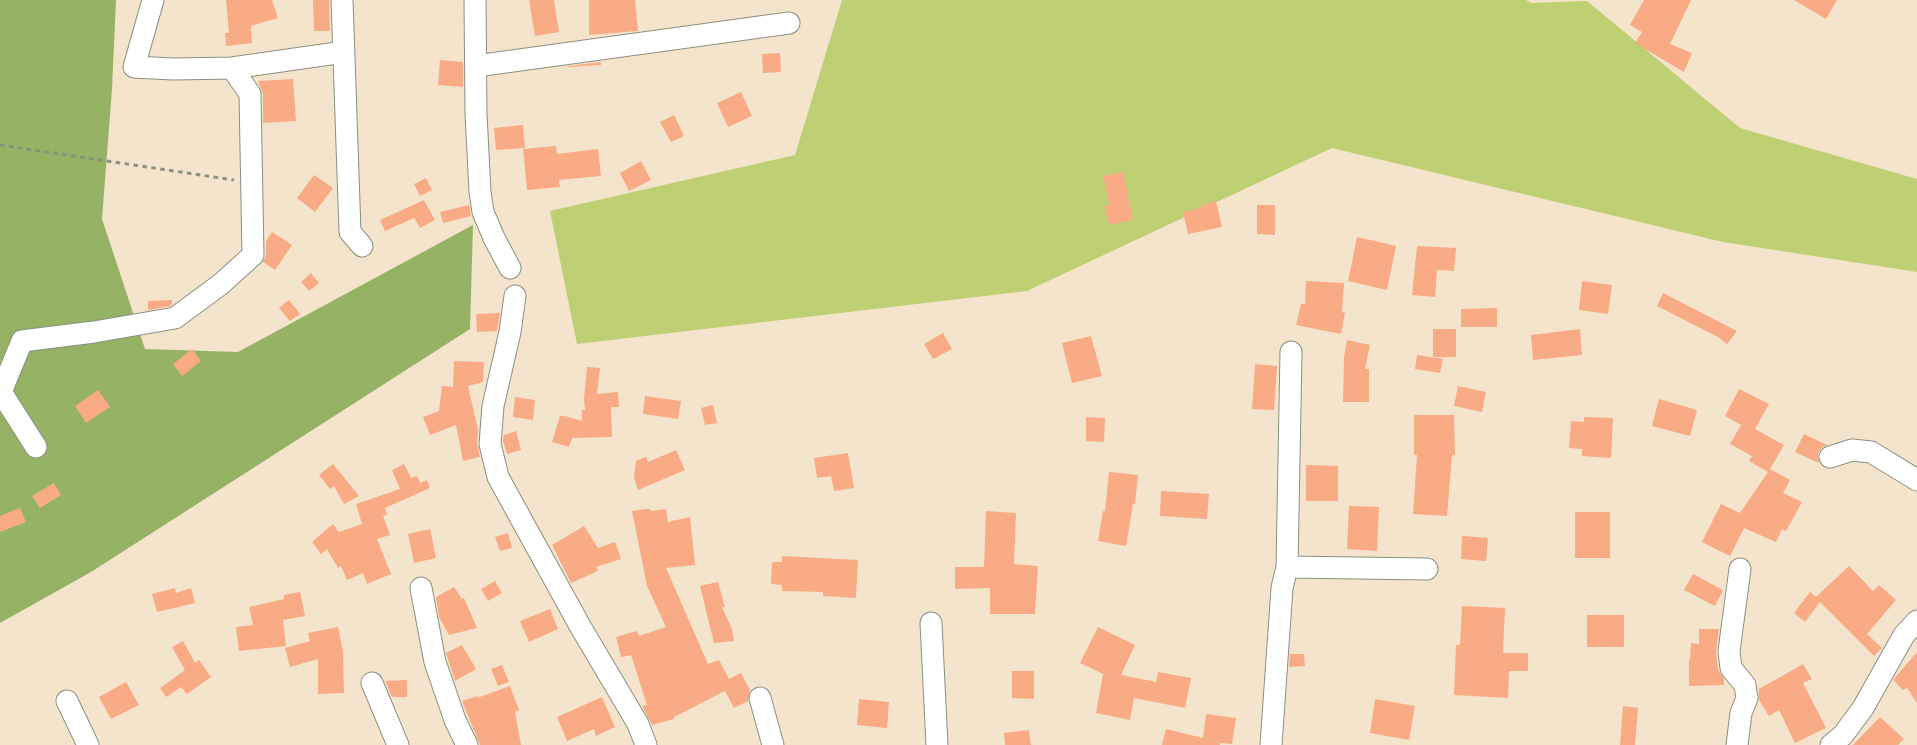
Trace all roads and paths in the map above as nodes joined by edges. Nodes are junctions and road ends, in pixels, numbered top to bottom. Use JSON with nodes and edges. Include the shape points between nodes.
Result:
{"nodes":[{"id":1,"x":153,"y":0,"type":"edge"},
{"id":2,"x":342,"y":0,"type":"edge"},
{"id":3,"x":475,"y":0,"type":"edge"},
{"id":4,"x":789,"y":23,"type":"dead end"},
{"id":5,"x":344,"y":52,"type":"junction"},
{"id":6,"x":476,"y":66,"type":"junction"},
{"id":7,"x":232,"y":68,"type":"junction"},
{"id":8,"x":0,"y":145,"type":"edge"},
{"id":9,"x":252,"y":182,"type":"junction"},
{"id":10,"x":362,"y":246,"type":"dead end"},
{"id":11,"x":510,"y":268,"type":"dead end"},
{"id":12,"x":515,"y":296,"type":"dead end"},
{"id":13,"x":1291,"y":352,"type":"dead end"},
{"id":14,"x":36,"y":447,"type":"dead end"},
{"id":15,"x":1830,"y":457,"type":"dead end"},
{"id":16,"x":1917,"y":480,"type":"edge"},
{"id":17,"x":1287,"y":567,"type":"junction"},
{"id":18,"x":1427,"y":569,"type":"dead end"},
{"id":19,"x":1740,"y":569,"type":"dead end"},
{"id":20,"x":421,"y":588,"type":"dead end"},
{"id":21,"x":1917,"y":621,"type":"edge"},
{"id":22,"x":931,"y":623,"type":"dead end"},
{"id":23,"x":372,"y":683,"type":"dead end"},
{"id":24,"x":760,"y":698,"type":"dead end"},
{"id":25,"x":67,"y":701,"type":"dead end"},
{"id":26,"x":88,"y":745,"type":"edge"},
{"id":27,"x":398,"y":745,"type":"edge"},
{"id":28,"x":466,"y":745,"type":"edge"},
{"id":29,"x":646,"y":745,"type":"edge"},
{"id":30,"x":773,"y":745,"type":"edge"},
{"id":31,"x":937,"y":745,"type":"edge"},
{"id":32,"x":1271,"y":745,"type":"edge"},
{"id":33,"x":1737,"y":745,"type":"edge"},
{"id":34,"x":1831,"y":745,"type":"edge"}],
"edges":[{"from":1,"to":7,"type":"street","via":[[134,67]]},
{"from":2,"to":5,"type":"street"},
{"from":3,"to":6,"type":"street"},
{"from":4,"to":6,"type":"street"},
{"from":5,"to":7,"type":"street"},
{"from":5,"to":10,"type":"street","via":[[351,232]]},
{"from":6,"to":11,"type":"street","via":[[483,212]]},
{"from":7,"to":9,"type":"street","via":[[250,94]]},
{"from":8,"to":9,"type":"path"},
{"from":9,"to":14,"type":"street","via":[[253,255],[175,318],[22,340],[1,392]]},
{"from":12,"to":29,"type":"street","via":[[493,406],[490,444],[498,477],[638,724]]},
{"from":13,"to":17,"type":"street"},
{"from":15,"to":16,"type":"street","via":[[1852,450],[1871,452]]},
{"from":17,"to":18,"type":"street"},
{"from":17,"to":32,"type":"street","via":[[1282,588]]},
{"from":19,"to":33,"type":"street","via":[[1729,651],[1731,669],[1745,685],[1747,698]]},
{"from":20,"to":28,"type":"street","via":[[435,662]]},
{"from":21,"to":34,"type":"street","via":[[1904,635],[1863,708]]},
{"from":22,"to":31,"type":"street"},
{"from":23,"to":27,"type":"street"},
{"from":24,"to":30,"type":"street"},
{"from":25,"to":26,"type":"street"}]}
